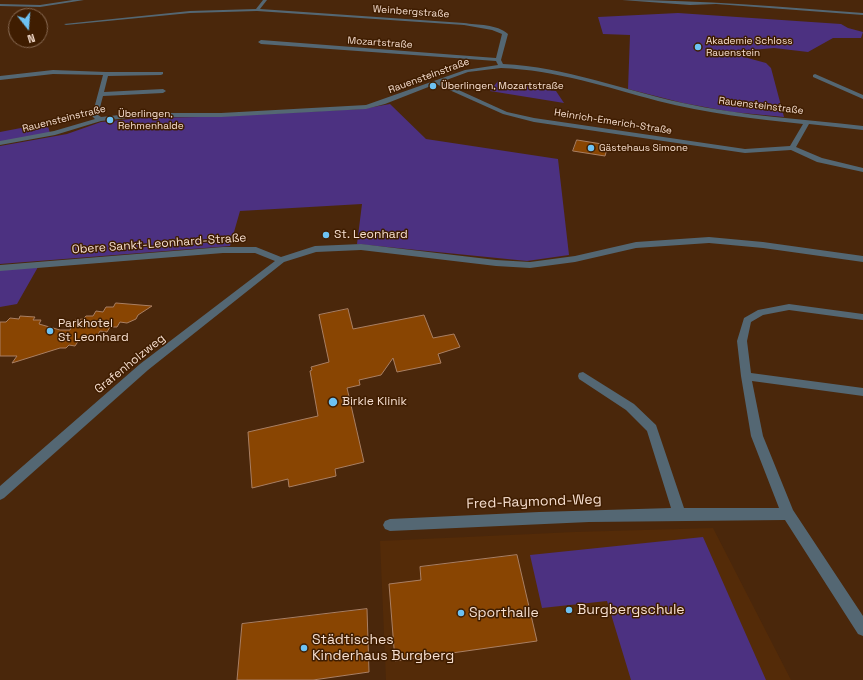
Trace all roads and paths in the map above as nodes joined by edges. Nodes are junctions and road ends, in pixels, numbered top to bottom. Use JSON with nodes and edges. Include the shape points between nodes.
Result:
{"nodes":[{"id":1,"x":82,"y":0,"type":"edge"},
{"id":2,"x":265,"y":0,"type":"edge"},
{"id":3,"x":624,"y":0,"type":"edge"},
{"id":4,"x":0,"y":5,"type":"edge"},
{"id":5,"x":257,"y":10,"type":"junction"},
{"id":6,"x":863,"y":14,"type":"edge"},
{"id":7,"x":66,"y":24,"type":"dead end"},
{"id":8,"x":261,"y":42,"type":"dead end"},
{"id":9,"x":499,"y":63,"type":"junction"},
{"id":10,"x":161,"y":73,"type":"dead end"},
{"id":11,"x":106,"y":74,"type":"junction"},
{"id":12,"x":815,"y":76,"type":"dead end"},
{"id":13,"x":0,"y":78,"type":"edge"},
{"id":14,"x":437,"y":82,"type":"junction"},
{"id":15,"x":163,"y":91,"type":"dead end"},
{"id":16,"x":101,"y":94,"type":"junction"},
{"id":17,"x":863,"y":97,"type":"edge"},
{"id":18,"x":100,"y":119,"type":"junction"},
{"id":19,"x":807,"y":122,"type":"junction"},
{"id":20,"x":863,"y":128,"type":"edge"},
{"id":21,"x":0,"y":143,"type":"edge"},
{"id":22,"x":792,"y":148,"type":"junction"},
{"id":23,"x":863,"y":170,"type":"edge"},
{"id":24,"x":863,"y":259,"type":"edge"},
{"id":25,"x":281,"y":260,"type":"junction"},
{"id":26,"x":0,"y":268,"type":"edge"},
{"id":27,"x":863,"y":317,"type":"edge"},
{"id":28,"x":583,"y":376,"type":"dead end"},
{"id":29,"x":746,"y":376,"type":"junction"},
{"id":30,"x":863,"y":392,"type":"edge"},
{"id":31,"x":0,"y":494,"type":"edge"},
{"id":32,"x":679,"y":513,"type":"junction"},
{"id":33,"x":788,"y":514,"type":"junction"},
{"id":34,"x":390,"y":525,"type":"dead end"},
{"id":35,"x":863,"y":629,"type":"edge"}],
"edges":[{"from":1,"to":4,"type":"street","via":[[40,6]]},
{"from":2,"to":5,"type":"street"},
{"from":3,"to":6,"type":"street","via":[[676,4],[732,4]]},
{"from":5,"to":7,"type":"street","name":"Weinbergstraße","via":[[190,12]]},
{"from":5,"to":9,"type":"street","name":"Weinbergstraße","via":[[464,24],[496,29],[505,34]]},
{"from":8,"to":9,"type":"street","name":"Mozartstraße"},
{"from":9,"to":14,"type":"street","name":"Rauensteinstraße"},
{"from":9,"to":19,"type":"street","name":"Rauensteinstraße","via":[[568,74],[683,105],[732,114]]},
{"from":10,"to":11,"type":"street"},
{"from":11,"to":13,"type":"street","via":[[73,71]]},
{"from":11,"to":16,"type":"street"},
{"from":12,"to":17,"type":"street"},
{"from":14,"to":18,"type":"street","name":"Rauensteinstraße","via":[[366,107],[221,115],[137,115]]},
{"from":14,"to":22,"type":"street","name":"Heinrich-Emerich-Straße","via":[[506,113],[534,120],[745,151]]},
{"from":15,"to":16,"type":"street"},
{"from":16,"to":18,"type":"street","via":[[95,116]]},
{"from":18,"to":21,"type":"street","name":"Rauensteinstraße","via":[[55,133]]},
{"from":19,"to":20,"type":"street","name":"Rauensteinstraße"},
{"from":19,"to":22,"type":"street"},
{"from":22,"to":23,"type":"street","name":"Heinrich-Emerich-Straße","via":[[820,160]]},
{"from":24,"to":25,"type":"street","via":[[709,240],[636,244],[575,259],[530,265],[361,247],[315,249]]},
{"from":25,"to":26,"type":"street","name":"Obere Sankt-Leonhard-Straße","via":[[256,250],[223,250]]},
{"from":25,"to":31,"type":"street","name":"Grafenholzweg","via":[[144,367]]},
{"from":27,"to":29,"type":"street","via":[[789,307],[761,312],[747,320],[742,340]]},
{"from":28,"to":32,"type":"street","via":[[630,407],[652,428]]},
{"from":29,"to":30,"type":"street"},
{"from":29,"to":33,"type":"street","via":[[757,436]]},
{"from":32,"to":33,"type":"street","name":"Fred-Raymond-Weg"},
{"from":32,"to":34,"type":"street","name":"Fred-Raymond-Weg","via":[[507,518]]},
{"from":33,"to":35,"type":"street"}]}
